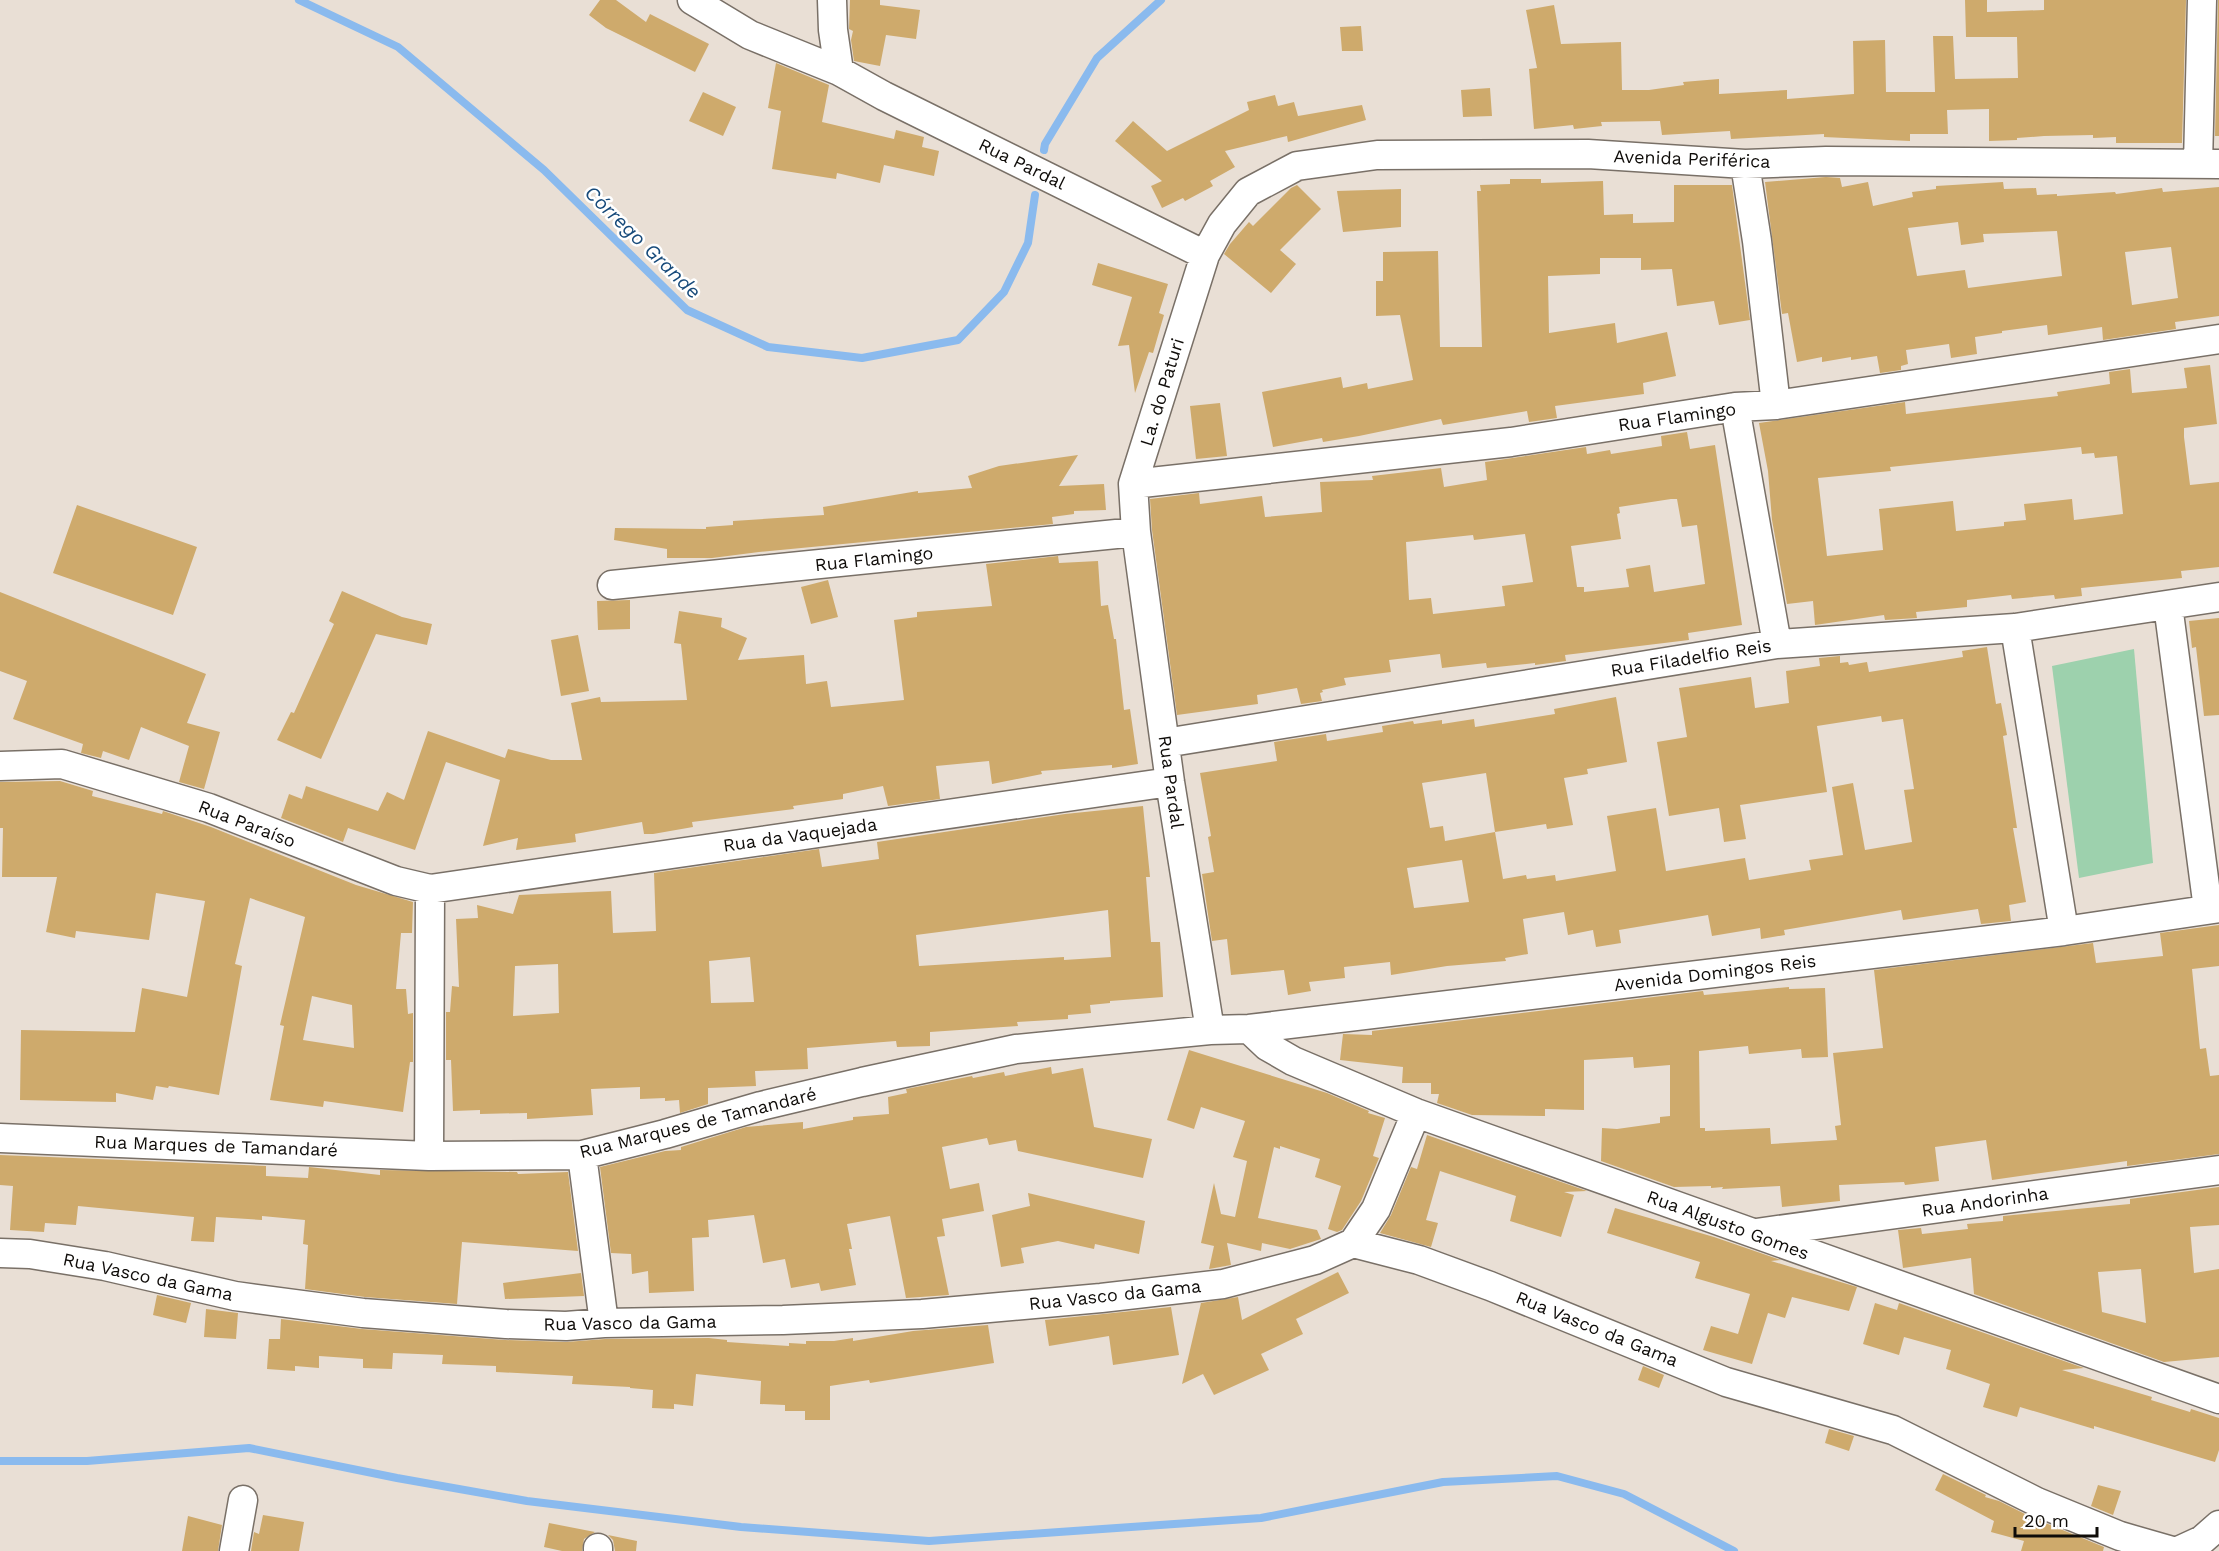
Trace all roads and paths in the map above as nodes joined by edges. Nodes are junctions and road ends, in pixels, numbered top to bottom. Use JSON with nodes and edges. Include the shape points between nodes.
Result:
{"nodes":[{"id":1,"x":692,"y":0,"type":"edge"},
{"id":2,"x":832,"y":0,"type":"edge"},
{"id":3,"x":2202,"y":0,"type":"edge"},
{"id":4,"x":839,"y":70,"type":"junction"},
{"id":5,"x":1745,"y":164,"type":"junction"},
{"id":6,"x":2209,"y":164,"type":"edge"},
{"id":7,"x":1205,"y":255,"type":"junction"},
{"id":8,"x":2219,"y":339,"type":"edge"},
{"id":9,"x":1776,"y":405,"type":"junction"},
{"id":10,"x":1735,"y":407,"type":"junction"},
{"id":11,"x":1133,"y":484,"type":"junction"},
{"id":12,"x":1136,"y":532,"type":"junction"},
{"id":13,"x":612,"y":585,"type":"dead end"},
{"id":14,"x":2219,"y":597,"type":"edge"},
{"id":15,"x":2168,"y":605,"type":"junction"},
{"id":16,"x":2015,"y":628,"type":"junction"},
{"id":17,"x":1777,"y":644,"type":"junction"},
{"id":18,"x":1165,"y":743,"type":"junction"},
{"id":19,"x":0,"y":765,"type":"edge"},
{"id":20,"x":1170,"y":782,"type":"junction"},
{"id":21,"x":430,"y":889,"type":"junction"},
{"id":22,"x":2213,"y":908,"type":"edge"},
{"id":23,"x":2064,"y":931,"type":"junction"},
{"id":24,"x":1250,"y":1029,"type":"junction"},
{"id":25,"x":1210,"y":1030,"type":"junction"},
{"id":26,"x":1416,"y":1113,"type":"junction"},
{"id":27,"x":0,"y":1138,"type":"edge"},
{"id":28,"x":582,"y":1155,"type":"junction"},
{"id":29,"x":429,"y":1156,"type":"junction"},
{"id":30,"x":2219,"y":1170,"type":"edge"},
{"id":31,"x":1751,"y":1234,"type":"junction"},
{"id":32,"x":1353,"y":1243,"type":"junction"},
{"id":33,"x":0,"y":1253,"type":"edge"},
{"id":34,"x":604,"y":1323,"type":"junction"},
{"id":35,"x":2219,"y":1399,"type":"edge"},
{"id":36,"x":243,"y":1500,"type":"dead end"},
{"id":37,"x":2219,"y":1525,"type":"edge"},
{"id":38,"x":234,"y":1551,"type":"edge"},
{"id":39,"x":2172,"y":1551,"type":"edge"},
{"id":40,"x":2178,"y":1551,"type":"edge"}],
"edges":[{"from":1,"to":4,"type":"street","name":"Rua Pardal","via":[[750,35]]},
{"from":2,"to":4,"type":"street"},
{"from":3,"to":6,"type":"street"},
{"from":4,"to":7,"type":"street","name":"Rua Pardal"},
{"from":5,"to":6,"type":"street","name":"Avenida Periférica"},
{"from":5,"to":7,"type":"street","name":"Avenida Periférica","via":[[1576,154],[1377,155],[1297,166],[1248,192],[1222,224]]},
{"from":5,"to":9,"type":"street"},
{"from":7,"to":11,"type":"street","name":"La. do Paturi"},
{"from":8,"to":9,"type":"street","name":"Rua Flamingo"},
{"from":9,"to":10,"type":"street","name":"Rua Flamingo"},
{"from":10,"to":11,"type":"street","name":"Rua Flamingo","via":[[1510,442]]},
{"from":10,"to":17,"type":"street"},
{"from":11,"to":12,"type":"street","name":"La. do Paturi"},
{"from":12,"to":13,"type":"street","name":"Rua Flamingo"},
{"from":12,"to":18,"type":"street","name":"Rua Pardal"},
{"from":14,"to":15,"type":"street","name":"Rua Filadelfio Reis"},
{"from":15,"to":16,"type":"street","name":"Rua Filadelfio Reis"},
{"from":15,"to":22,"type":"street"},
{"from":16,"to":17,"type":"street","name":"Rua Filadelfio Reis"},
{"from":16,"to":23,"type":"street"},
{"from":17,"to":18,"type":"street","name":"Rua Filadelfio Reis"},
{"from":18,"to":20,"type":"street","name":"Rua Pardal"},
{"from":19,"to":21,"type":"street","name":"Rua Paraíso","via":[[62,764],[209,808],[332,858]]},
{"from":20,"to":21,"type":"street","name":"Rua da Vaquejada"},
{"from":20,"to":25,"type":"street","name":"Rua Pardal"},
{"from":21,"to":29,"type":"street"},
{"from":22,"to":23,"type":"street","name":"Avenida Domingos Reis"},
{"from":23,"to":24,"type":"street","name":"Avenida Domingos Reis"},
{"from":24,"to":25,"type":"street","name":"Avenida Domingos Reis"},
{"from":24,"to":26,"type":"street","name":"Rua Algusto Gomes","via":[[1267,1046],[1293,1061]]},
{"from":25,"to":28,"type":"street","name":"Rua Marques de Tamandaré","via":[[1016,1048],[761,1106]]},
{"from":26,"to":31,"type":"street","name":"Rua Algusto Gomes"},
{"from":26,"to":32,"type":"street","via":[[1376,1209]]},
{"from":27,"to":29,"type":"street","name":"Rua Marques de Tamandaré"},
{"from":28,"to":29,"type":"street","name":"Rua Marques de Tamandaré"},
{"from":28,"to":34,"type":"street"},
{"from":30,"to":31,"type":"street","name":"Rua Andorinha"},
{"from":31,"to":35,"type":"street","name":"Rua Algusto Gomes"},
{"from":32,"to":34,"type":"street","name":"Rua Vasco da Gama","via":[[1315,1260],[1223,1284],[1101,1298],[922,1314]]},
{"from":32,"to":39,"type":"street","name":"Rua Vasco da Gama","via":[[1419,1260],[1490,1286],[1726,1382],[1893,1430],[2037,1502],[2120,1536]]},
{"from":33,"to":34,"type":"street","name":"Rua Vasco da Gama","via":[[105,1266],[235,1296],[363,1313],[506,1324]]},
{"from":36,"to":38,"type":"street"},
{"from":37,"to":40,"type":"street","via":[[2202,1540]]}]}
